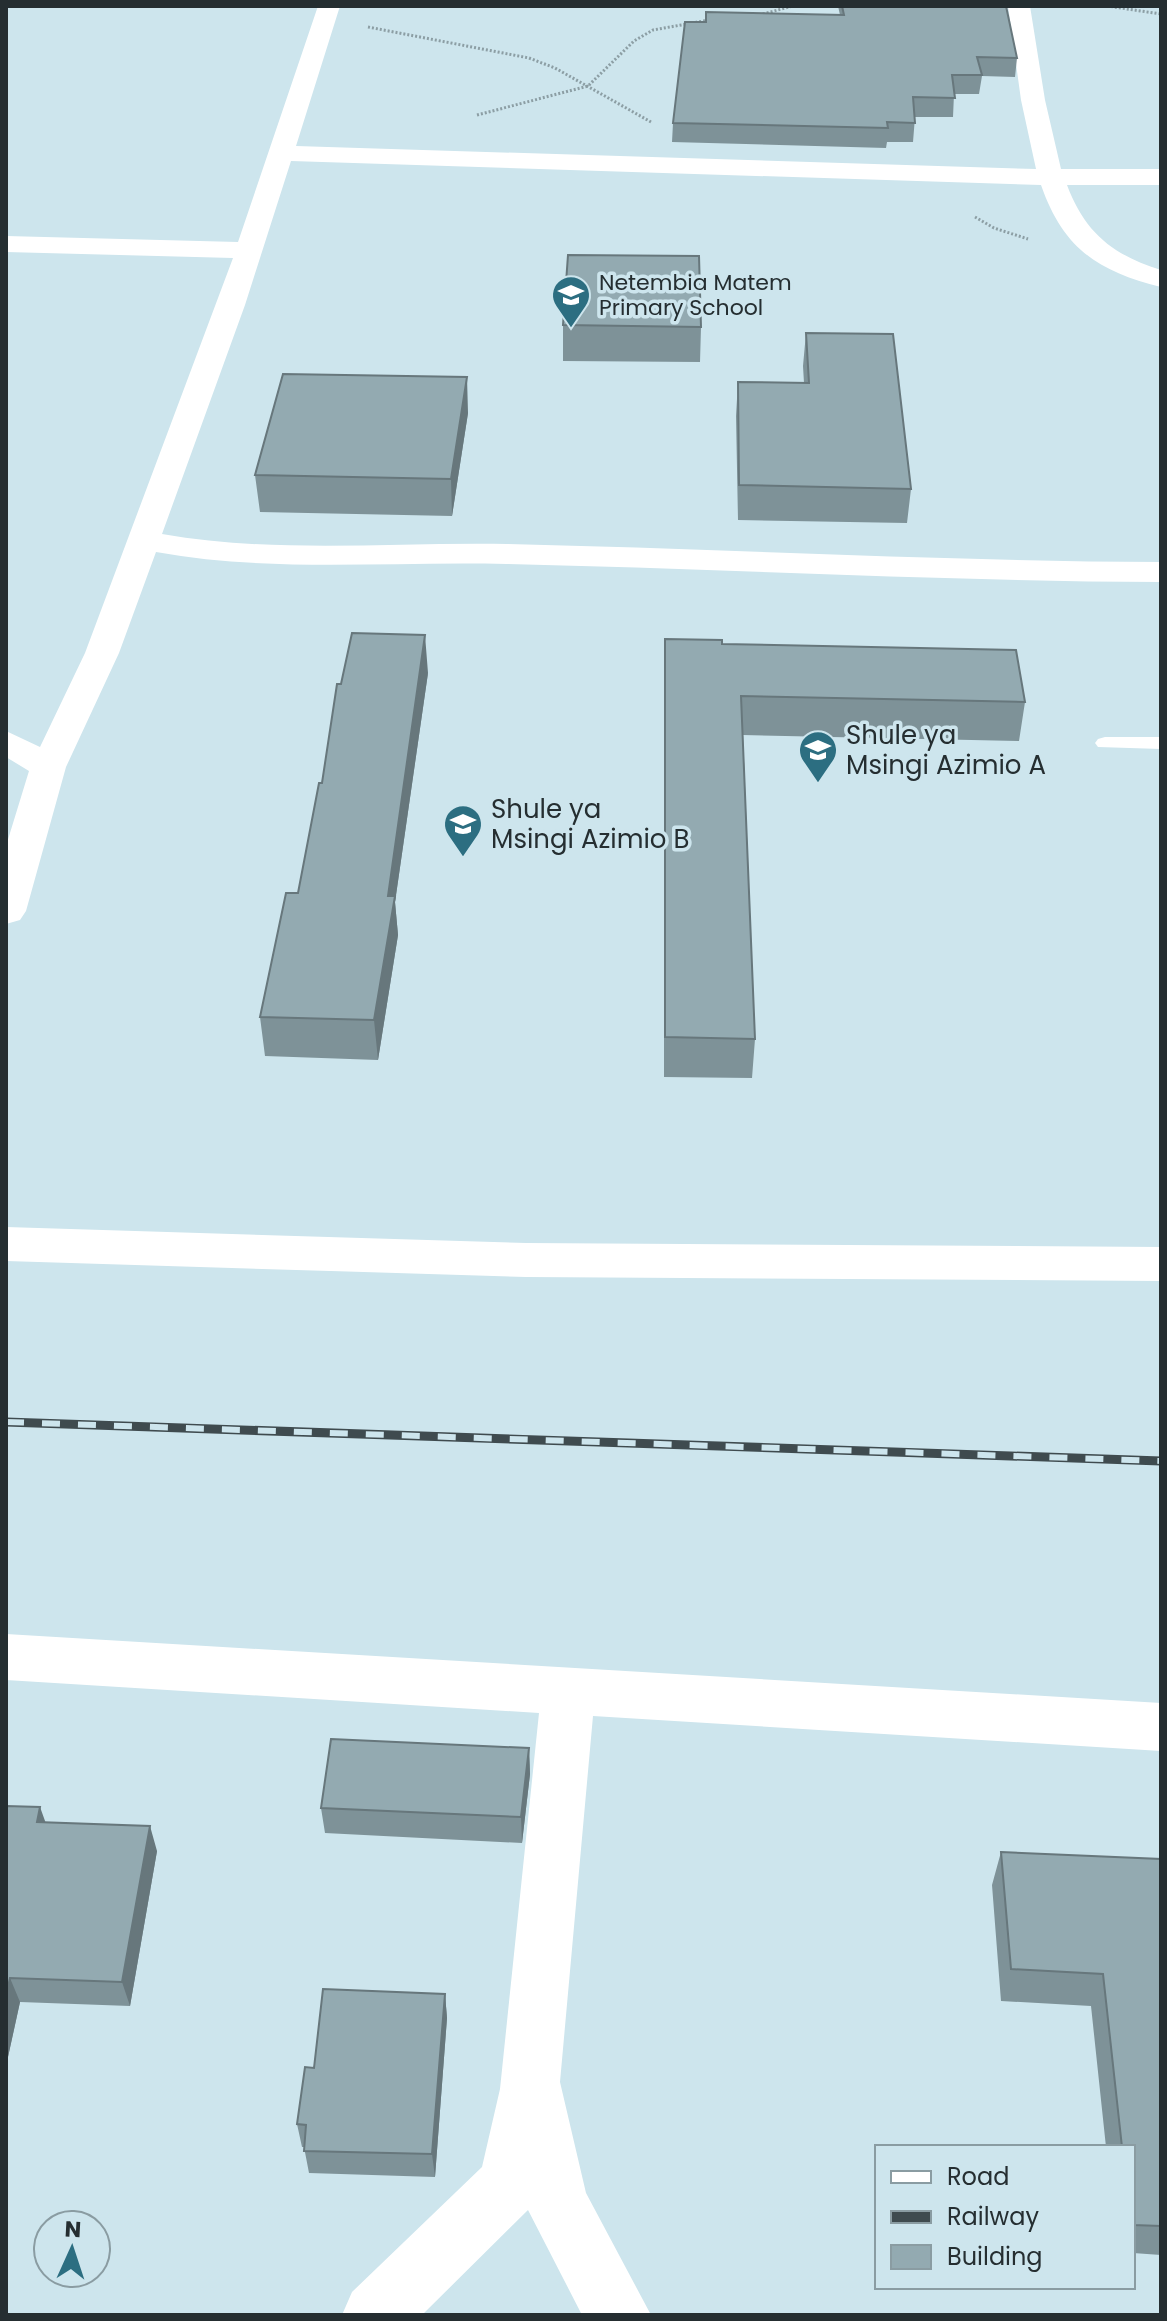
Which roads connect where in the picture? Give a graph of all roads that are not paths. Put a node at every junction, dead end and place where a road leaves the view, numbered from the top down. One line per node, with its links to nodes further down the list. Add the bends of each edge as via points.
1 (1019, 6): 5 (street)
2 (328, 9): 3 (street)
3 (280, 153): 5 (street); 7 (street)
4 (1161, 177): 5 (street)
5 (1052, 178): 8 (street, via 1057,199 1092,249)
6 (6, 244): 7 (street)
7 (249, 250): 9 (street)
8 (1161, 279)
9 (143, 540): 10 (street, via 236,552 495,554 959,572); 14 (street, via 102,653)
10 (1161, 572)
11 (6, 742): 14 (street)
12 (1105, 743): 13 (lane)
13 (1161, 743)
14 (48, 767): 15 (street)
15 (6, 911)
16 (6, 1244): 17 (street, via 526,1260)
17 (1161, 1264)
18 (6, 1657): 19 (street)
19 (568, 1691): 20 (street); 21 (street)
20 (1161, 1727)
21 (529, 2082): 22 (street, via 510,2184); 23 (street, via 557,2203)
22 (375, 2315)
23 (618, 2315)

